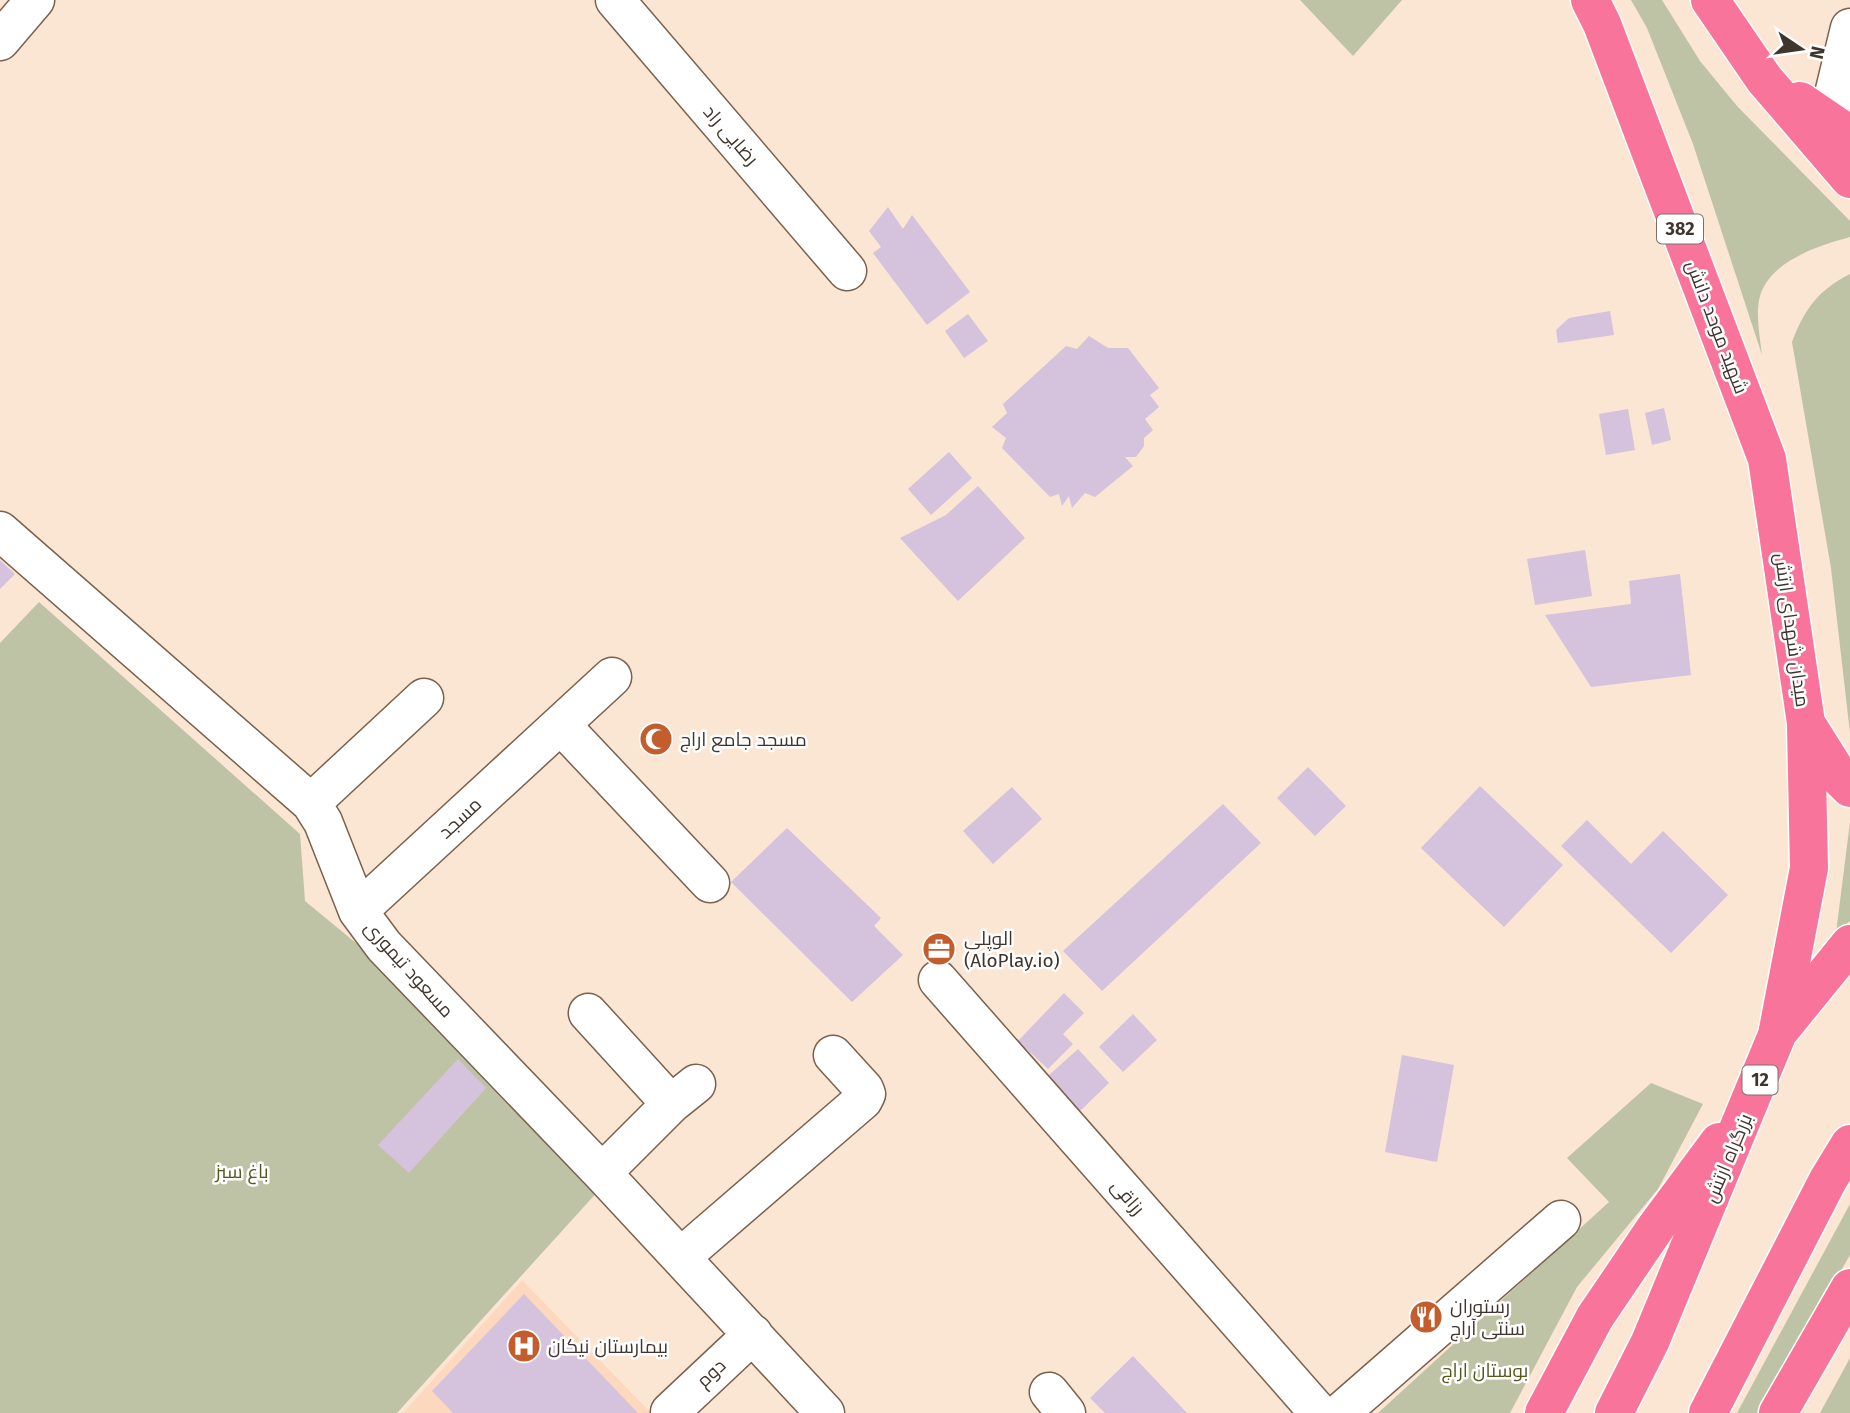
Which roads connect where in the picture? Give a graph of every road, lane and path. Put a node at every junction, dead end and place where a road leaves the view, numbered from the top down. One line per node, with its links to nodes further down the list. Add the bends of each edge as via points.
1 (35, 0): 6 (street)
2 (615, 0): 10 (street, رضایی راد)
3 (1590, 0): 11 (highway, شهید موحد دانش / 382)
4 (1710, 0): 7 (highway)
5 (1850, 27): 8 (street)
6 (0, 41)
7 (1764, 79): 8 (highway); 9 (highway)
8 (1839, 127)
9 (1850, 179)
10 (847, 271)
11 (1767, 458): 15 (highway, میدان شهدای ارتش)
12 (0, 531): 18 (street, مسعود تیموری)
13 (612, 677): 16 (street, مسجد)
14 (424, 698): 18 (street)
15 (1806, 723): 17 (highway, میدان شهدای ارتش); 24 (highway, بزرگراه ارتش / 12, via 1809,868)
16 (561, 725): 19 (street); 20 (street, مسجد)
17 (1850, 788)
18 (311, 803): 20 (street, مسعود تیموری)
19 (710, 883)
20 (358, 911): 28 (street, مسعود تیموری, via 384,946)
21 (1850, 943): 24 (highway)
22 (938, 980): 35 (street, رزاقی)
23 (588, 1013): 28 (street, via 684,1094)
24 (1777, 1035): 26 (highway, بزرگراه ارتش / 12)
25 (833, 1055): 30 (street, via 864,1089 863,1100)
26 (1754, 1096): 37 (highway, via 1595,1317); 38 (highway, بزرگراه ارتش / 12, via 1650,1342)
27 (1850, 1144): 39 (highway)
28 (602, 1173): 30 (street, مسعود تیموری)
29 (1561, 1220): 36 (street)
30 (681, 1257): 32 (street, مسعود تیموری)
31 (1845, 1307): 40 (highway)
32 (753, 1334): 33 (street, دوم); 34 (street, مسعود تیموری)
33 (670, 1412)
34 (825, 1413)
35 (1319, 1413)
36 (1340, 1413)
37 (1544, 1413)
38 (1614, 1413)
39 (1709, 1413)
40 (1778, 1413)

